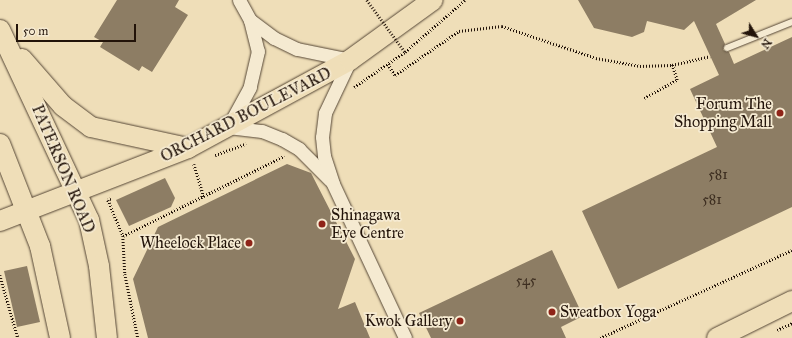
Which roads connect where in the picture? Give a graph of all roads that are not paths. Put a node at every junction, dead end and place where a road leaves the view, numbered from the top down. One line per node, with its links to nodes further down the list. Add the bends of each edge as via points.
1 (239, 0): 3 (street)
2 (422, 4): 7 (main road, ORCHARD BOULEVARD)
3 (250, 20): 7 (street, via 274,38 296,49); 8 (street, via 258,51 256,68)
4 (792, 22): 6 (lane)
5 (1, 32): 10 (main road, via 63,106 91,126); 12 (main road, PATERSON ROAD)
6 (727, 48)
7 (350, 60): 8 (main road, ORCHARD BOULEVARD); 11 (street, via 328,104 322,137)
8 (228, 127): 10 (main road, ORCHARD BOULEVARD); 11 (street, via 262,131 299,149)
9 (0, 144): 13 (main road)
10 (191, 156): 12 (main road, ORCHARD BOULEVARD)
11 (333, 184): 18 (street)
12 (75, 190): 13 (main road, ORCHARD BOULEVARD); 17 (main road, PATERSON ROAD, via 89,220 100,266)
13 (28, 211): 14 (main road, ORCHARD BOULEVARD); 16 (main road, via 40,246)
14 (0, 221)
15 (792, 301): 19 (main road)
16 (60, 338)
17 (107, 338)
18 (405, 338)
19 (717, 338)

